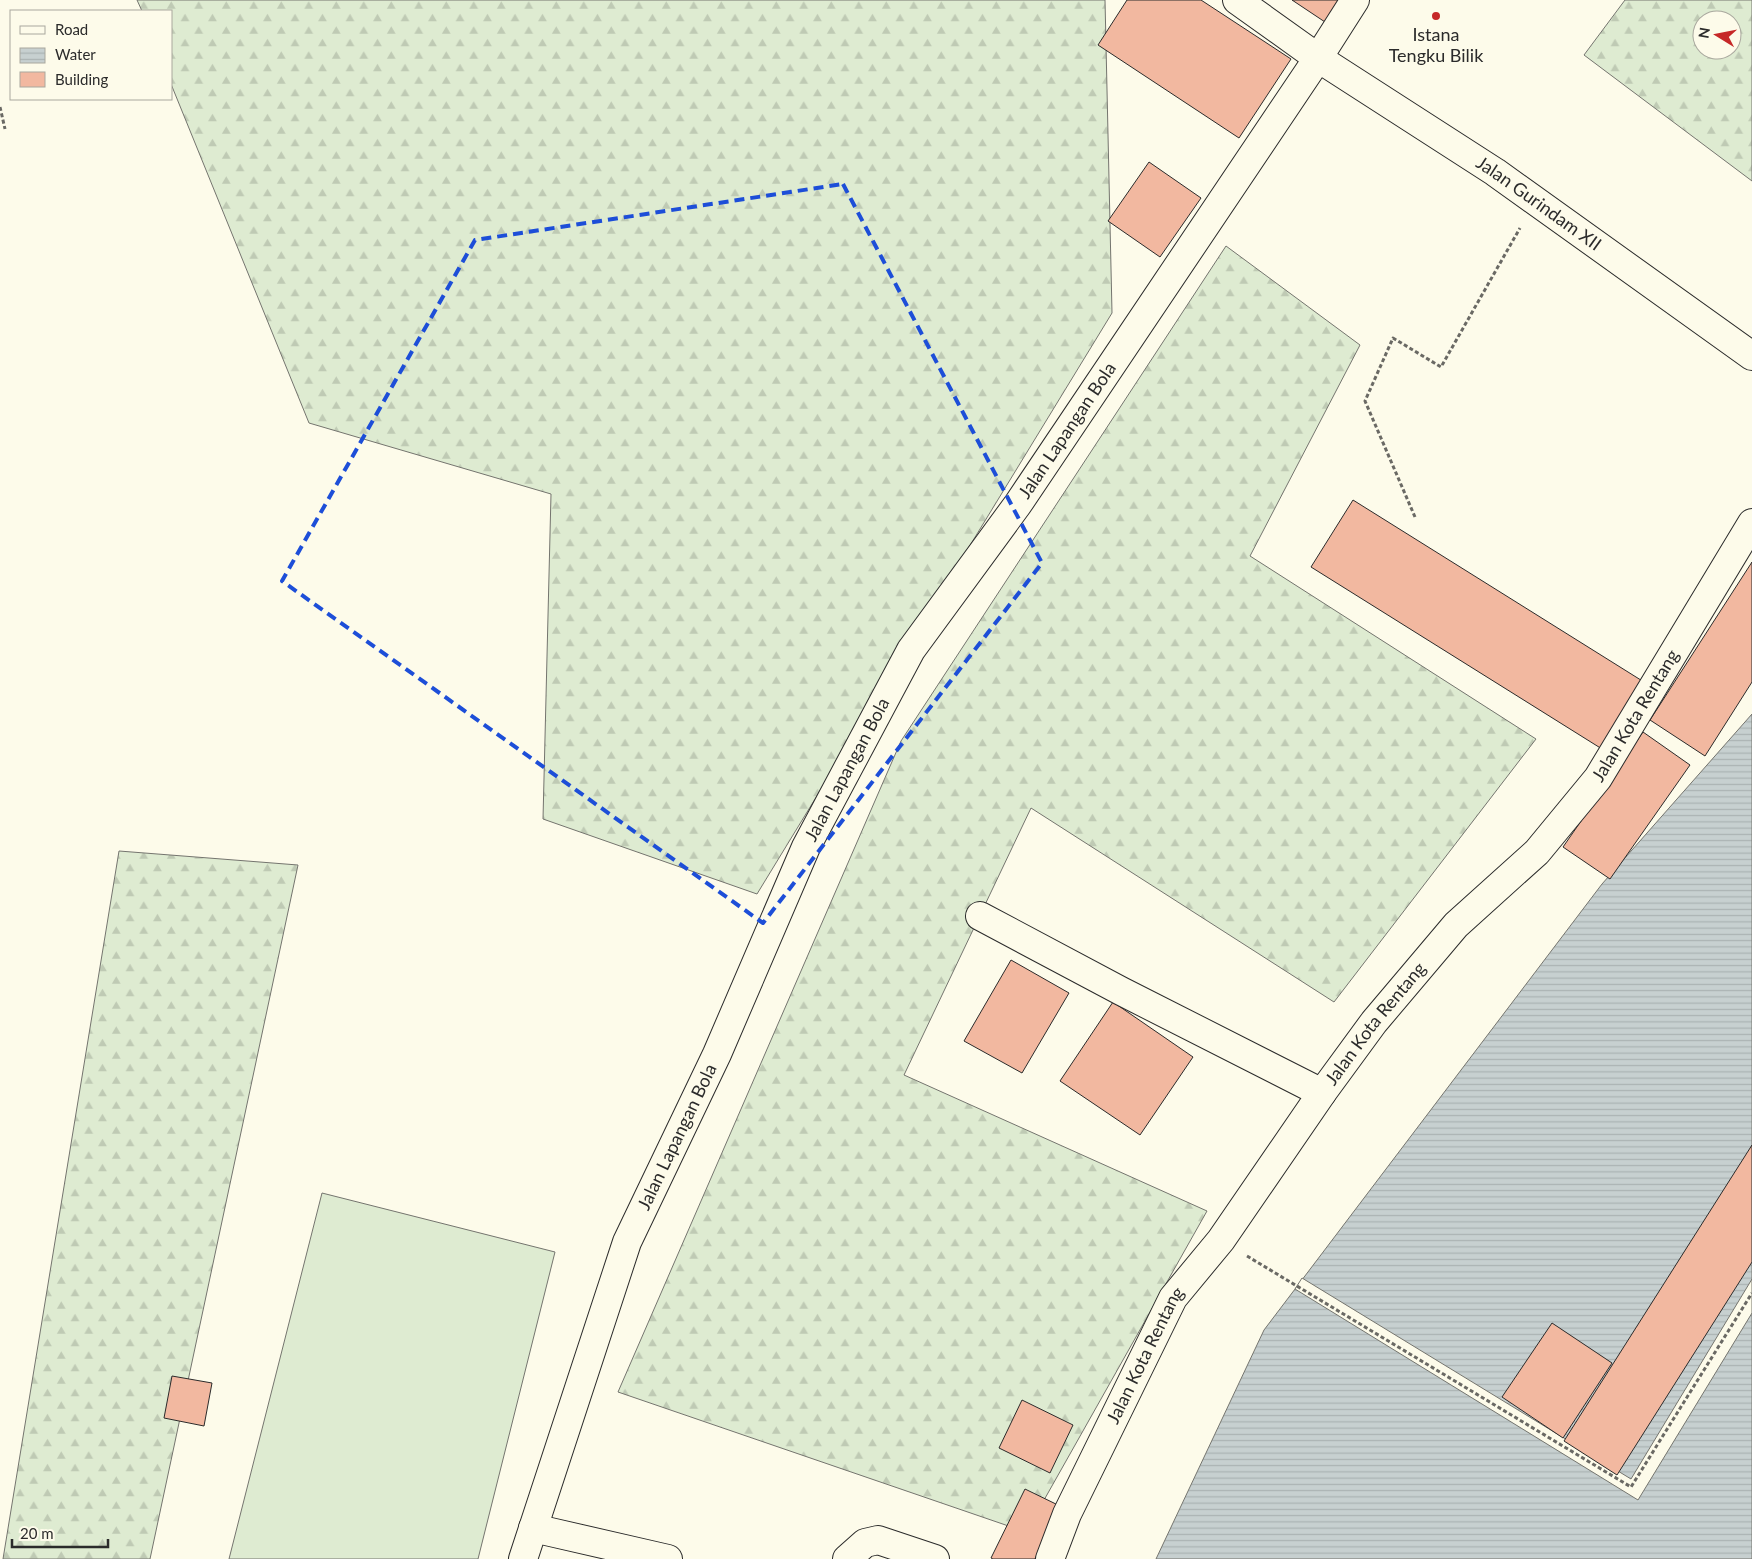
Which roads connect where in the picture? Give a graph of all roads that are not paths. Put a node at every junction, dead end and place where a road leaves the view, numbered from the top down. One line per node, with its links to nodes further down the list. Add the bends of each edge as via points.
1 (1237, 0): 3 (street, Jalan Gurindam XII)
2 (1355, 0): 3 (street, Jalan Lapangan Bola)
3 (1318, 58): 4 (street, Jalan Gurindam XII, via 1495,172); 8 (street, Jalan Lapangan Bola, via 1018,504 911,650 806,847 717,1054 627,1242)
4 (1752, 356)
5 (1752, 523): 7 (street, Jalan Kota Rentang, via 1598,778 1537,852 1456,925 1374,1022)
6 (980, 916): 7 (street)
7 (1322, 1093): 13 (street, Jalan Kota Rentang, via 1221,1240 1173,1298 1067,1514)
8 (533, 1528): 9 (street, Jalan Lapangan Bola); 10 (street)
9 (523, 1559)
10 (668, 1559)
11 (848, 1559): 12 (street, via 864,1543 878,1540)
12 (935, 1559)
13 (1050, 1559)

